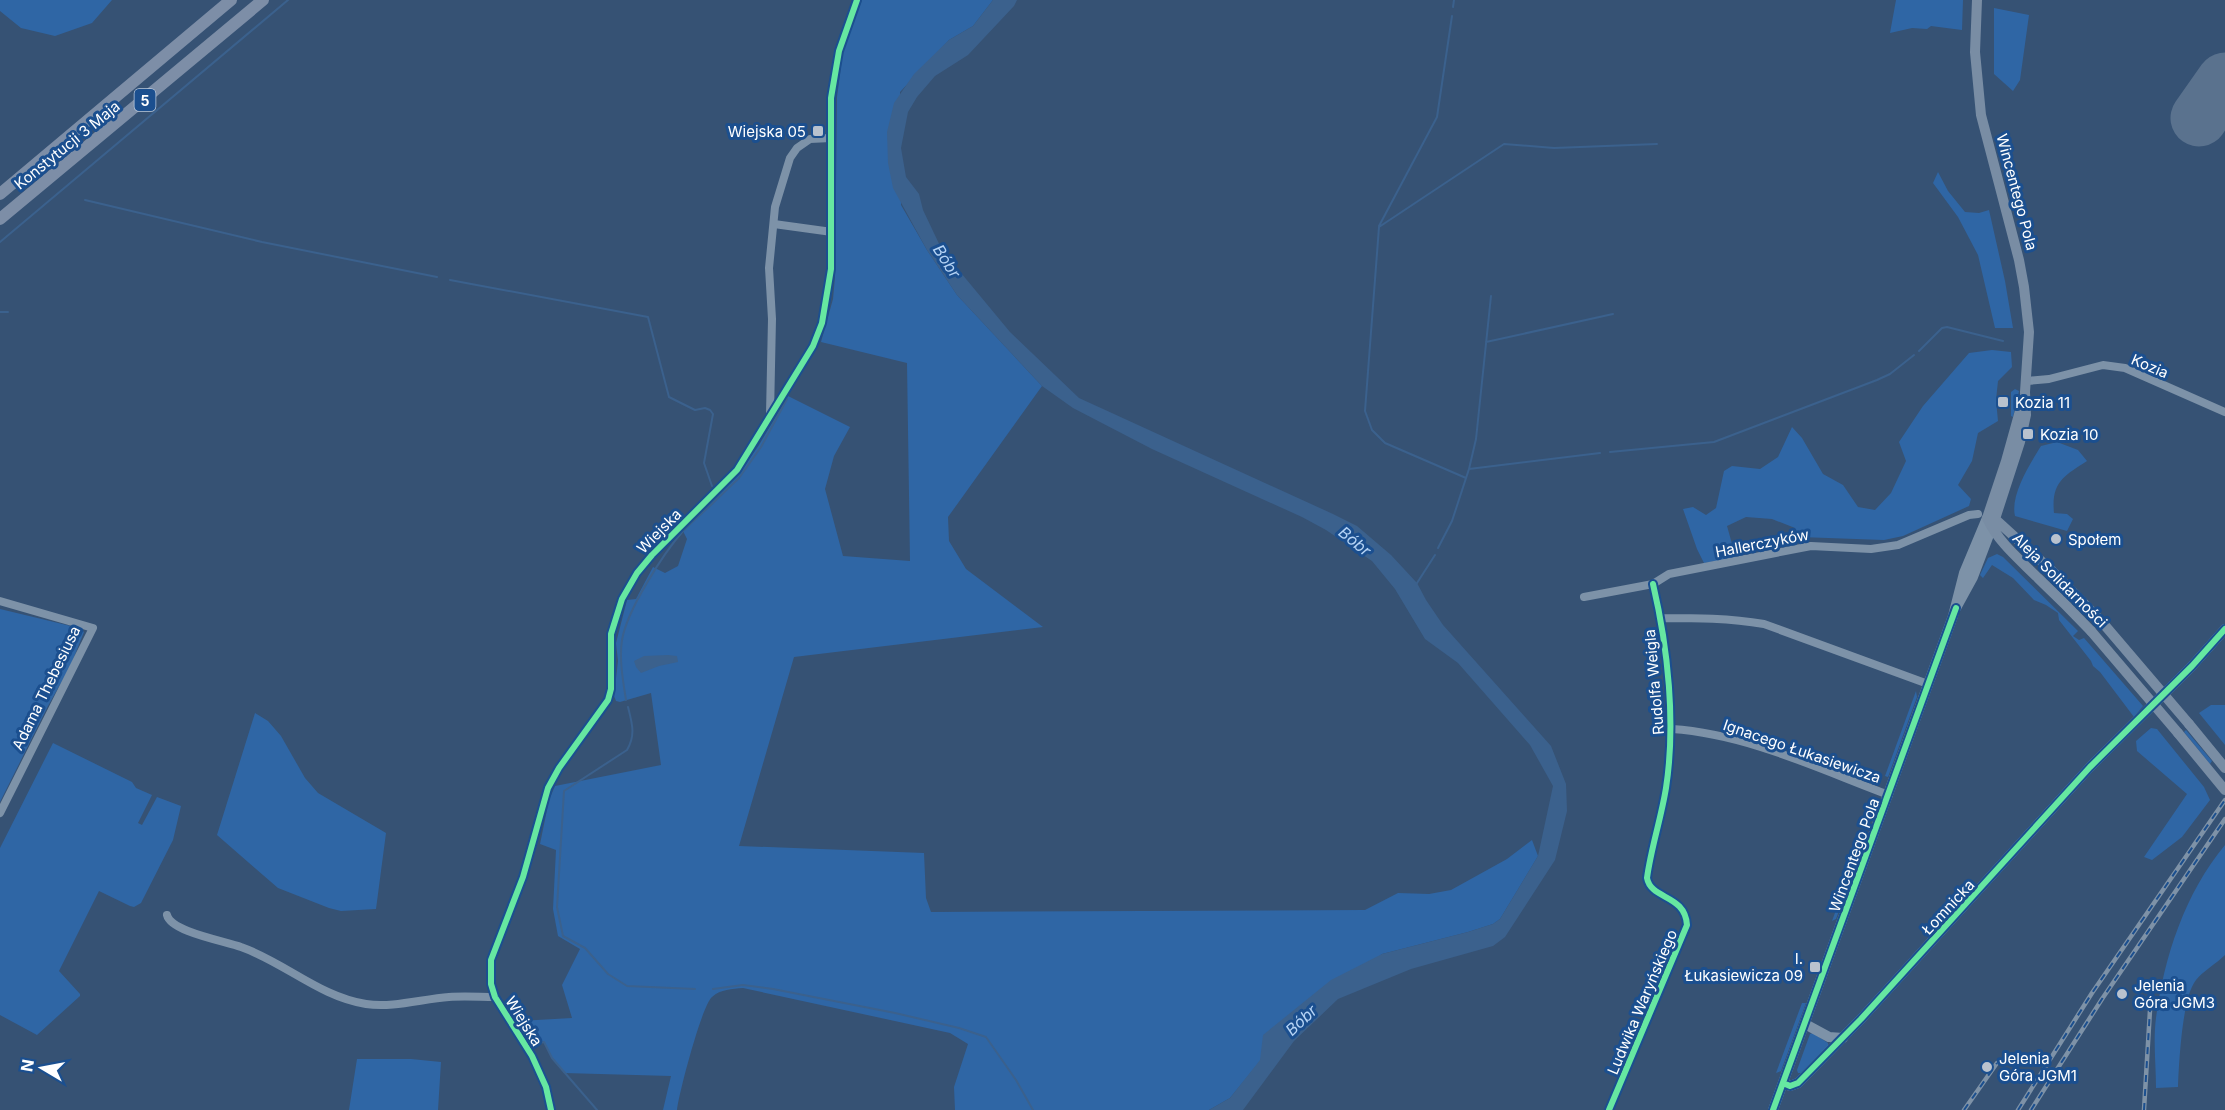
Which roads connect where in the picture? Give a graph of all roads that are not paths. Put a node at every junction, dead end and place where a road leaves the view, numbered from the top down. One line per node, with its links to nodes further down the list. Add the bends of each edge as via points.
1 (231, 0): 6 (main road, 5)
2 (263, 0): 7 (main road, Konstytucji 3 Maja / 5)
3 (857, 0): 5 (street, Wiejska, via 839,51 831,98)
4 (1977, 0): 10 (main road, Wincentego Pola, via 1978,93 2024,287 2029,332)
5 (831, 138): 8 (street, Wiejska, via 810,139 790,158); 9 (street, Wiejska)
6 (0, 194)
7 (0, 219)
8 (774, 224): 9 (street); 12 (street, Wiejska, via 769,268)
9 (832, 232): 12 (street, Wiejska, via 831,269 822,323 813,346)
10 (2026, 387): 11 (street, Kozia, via 2103,365 2125,368); 13 (main road, Wincentego Pola, via 2026,415 2020,442)
11 (2225, 412)
12 (770, 416): 30 (street, Wiejska, via 737,470 652,555 622,599 611,634 608,700 548,788 523,877 491,960)
13 (1988, 520): 14 (main road, Aleja Solidarności); 15 (street, Wincentego Pola); 16 (street, Hallerczyków, via 1969,515 1898,545 1871,549 1811,546 1670,574); 19 (street, Wincentego Pola, via 1964,573); 24 (main road, Aleja Solidarności, bridge, via 2061,580 2102,622)
14 (2004, 546): 15 (street); 25 (main road, Aleja Solidarności, bridge, via 2091,631)
15 (1984, 553): 19 (street, Wincentego Pola)
16 (1653, 584): 17 (street, Hallerczyków); 20 (street, Rudolfa Weigla)
17 (1584, 597)
18 (0, 602): 27 (street, Adama Thebesiusa, via 93,628)
19 (1956, 608): 22 (street, Wincentego Pola)
20 (1661, 618): 22 (street, via 1764,624); 23 (street, Rudolfa Weigla)
21 (2225, 629): 32 (street, Łomnicka, via 2090,767)
22 (1928, 684): 26 (street, Wincentego Pola)
23 (1672, 729): 26 (street, Ignacego Łukasiewicza, via 1732,739); 28 (street, Rudolfa Weigla)
24 (2225, 768)
25 (2225, 790)
26 (1889, 795): 31 (street, Wincentego Pola)
27 (0, 813)
28 (1648, 884): 35 (street, Ludwika Waryńskiego, via 1681,907 1687,925)
29 (166, 915): 30 (street, Wiejska, via 185,929 251,950 357,1003 382,1005 450,997)
30 (495, 997): 34 (street, Wiejska, via 532,1056)
31 (1805, 1024): 32 (street, via 1829,1037); 33 (street, Wincentego Pola)
32 (1843, 1038): 33 (street, Łomnicka, via 1798,1083)
33 (1783, 1083): 36 (street, Wincentego Pola)
34 (551, 1110)
35 (1609, 1110)
36 (1773, 1110)

